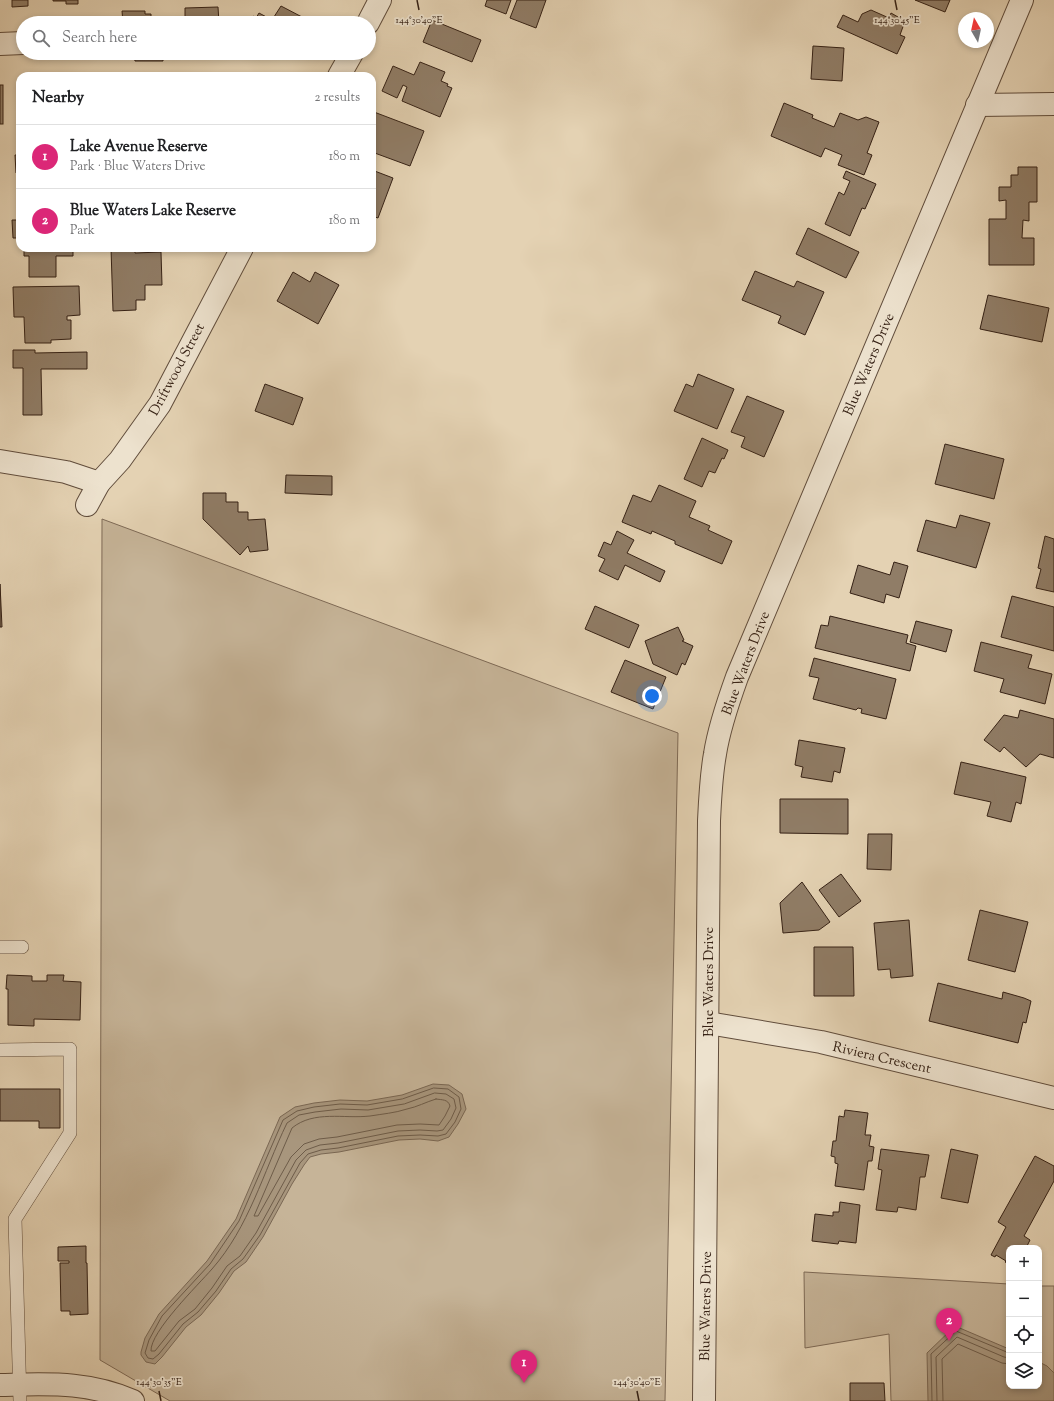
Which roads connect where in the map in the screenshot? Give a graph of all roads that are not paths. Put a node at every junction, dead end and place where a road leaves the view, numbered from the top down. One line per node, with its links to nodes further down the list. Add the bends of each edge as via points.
1 (380, 0): 3 (street)
2 (1022, 0): 9 (street, Blue Waters Drive)
3 (372, 16)
4 (0, 44): 5 (street)
5 (16, 44)
6 (348, 60): 7 (street)
7 (341, 72)
8 (1054, 104): 9 (street)
9 (977, 105): 16 (street, Blue Waters Drive, via 737,677 723,717 715,753 709,829)
10 (240, 252): 12 (street, Driftwood Street, via 160,404 120,460)
11 (0, 461): 12 (street, via 66,472)
12 (100, 483): 13 (street, Driftwood Street)
13 (87, 505)
14 (0, 947): 15 (lane)
15 (22, 947)
16 (708, 1023): 18 (street, Riviera Crescent, via 821,1042); 21 (street, Blue Waters Drive)
17 (0, 1050): 19 (lane, via 70,1049 70,1133 15,1219)
18 (1054, 1098)
19 (14, 1390): 20 (street, via 58,1384 86,1386 108,1391)
20 (132, 1401)
21 (704, 1401)

